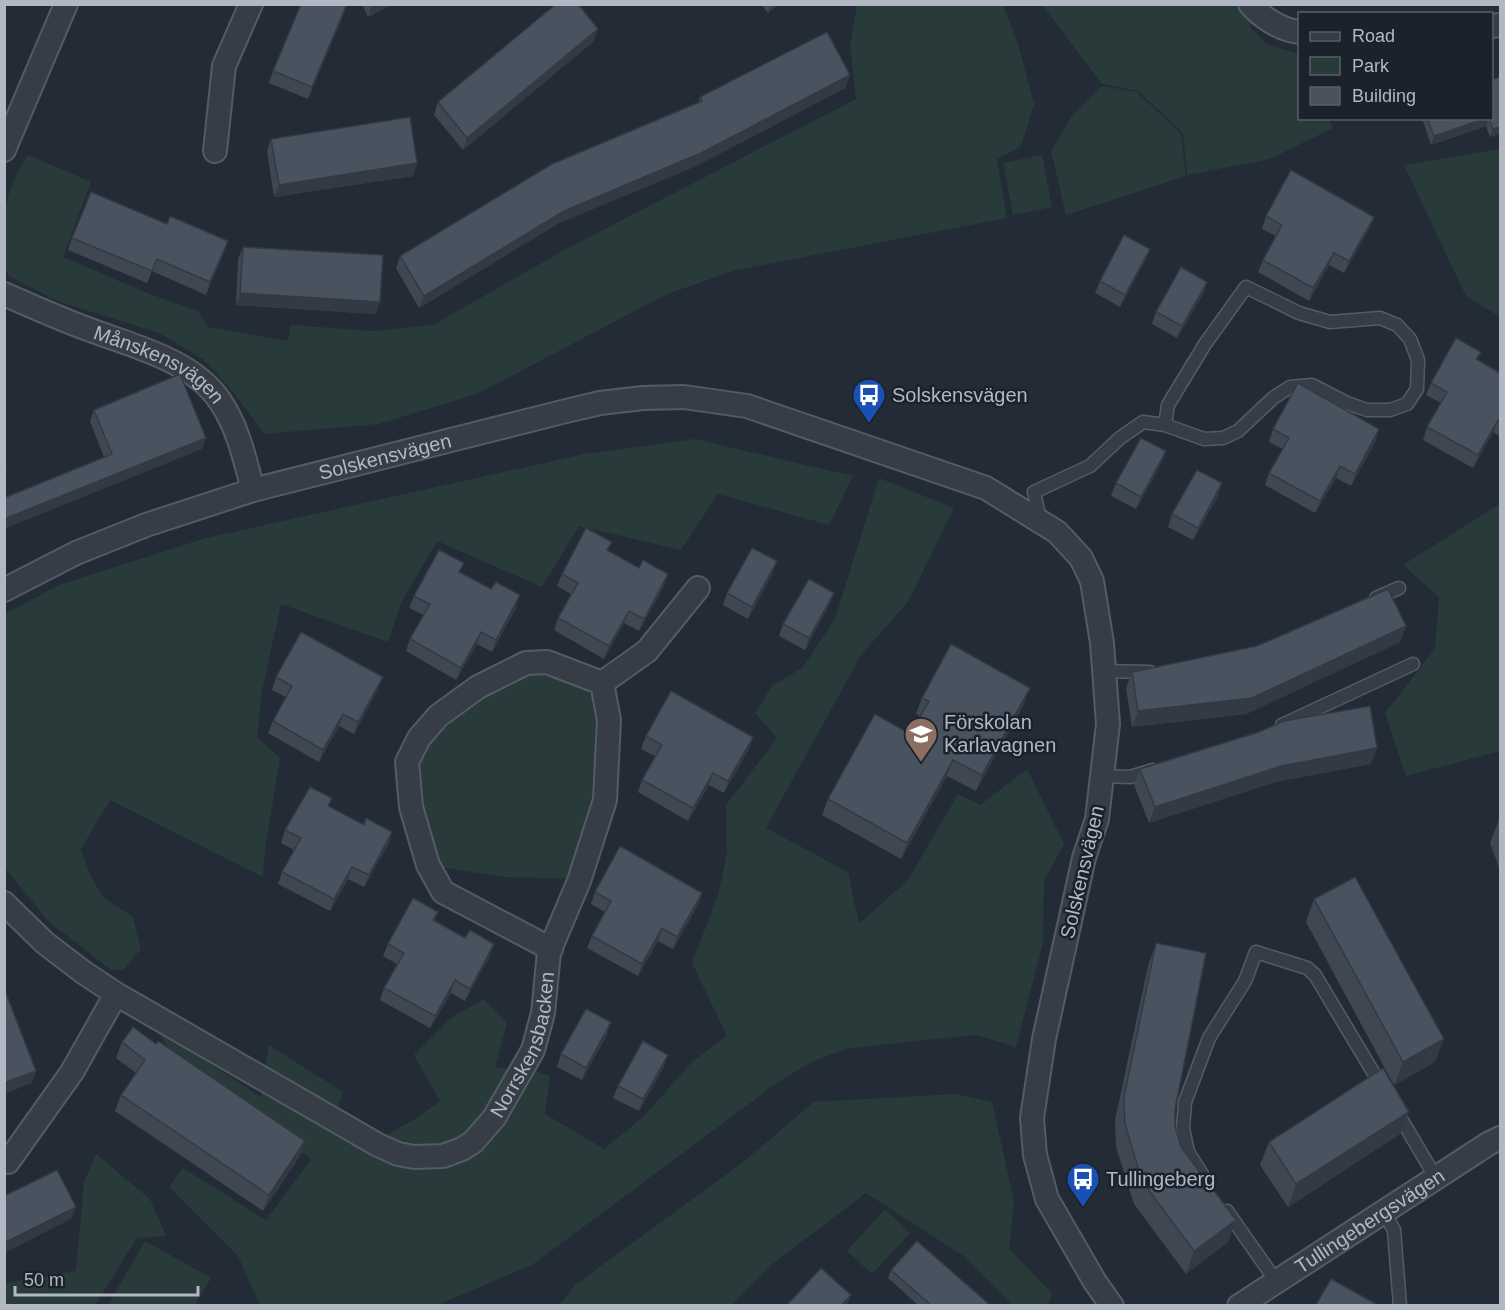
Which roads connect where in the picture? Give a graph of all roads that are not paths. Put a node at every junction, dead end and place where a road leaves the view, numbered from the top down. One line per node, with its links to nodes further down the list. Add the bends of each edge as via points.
1 (66, 4): 5 (street)
2 (251, 4): 6 (street, via 224,66)
3 (1250, 4): 4 (street, via 1258,14)
4 (1298, 32)
5 (4, 150)
6 (215, 152)
7 (4, 294): 9 (street, Månskensvägen, via 174,362 203,382 232,424)
8 (1165, 425): 8 (lane, via 1204,440 1223,438 1238,431 1290,387 1312,385 1366,410 1390,410 1407,404 1417,389 1418,360 1410,339 1397,325 1380,318 1330,322 1299,313 1246,287 1168,405); 10 (lane, via 1143,423 1090,466 1034,492)
9 (253, 490): 10 (street, Solskensvägen, via 600,403 684,398 747,406 900,457 986,488); 13 (street, Solskensvägen, via 76,553)
10 (1040, 520): 16 (street, Solskensvägen, via 1081,558 1092,581)
11 (698, 588): 18 (street, via 646,651)
12 (1399, 588): 14 (lane)
13 (4, 590)
14 (1366, 602)
15 (1413, 664): 19 (lane)
16 (1103, 671): 17 (lane); 21 (street, Solskensvägen, via 1108,724)
17 (1163, 672)
18 (602, 683): 23 (street, Norrskensbacken, via 609,720 605,800 579,881); 23 (street, via 547,663 526,663 478,687 438,716 419,738 407,762 411,807 428,865 442,892)
19 (1272, 730)
20 (1163, 767): 21 (lane, via 1130,777)
21 (1101, 776): 30 (street, Solskensvägen, via 1097,819 1084,858 1044,1039 1032,1118 1035,1155 1047,1199)
22 (4, 903): 24 (street, Norrskensbacken, via 45,943)
23 (551, 948): 24 (street, Norrskensbacken, via 543,1013 532,1050 494,1118 462,1149 430,1158 398,1154 378,1145)
24 (116, 994): 26 (street, via 72,1072)
25 (1500, 1138): 27 (street, Tullingebergsvägen)
26 (6, 1160)
27 (1436, 1178): 28 (street, Tullingebergsvägen); 29 (lane, via 1316,975 1307,968 1256,952 1245,981 1209,1038 1185,1102 1183,1128 1188,1152)
28 (1384, 1212): 29 (street, Tullingebergsvägen); 32 (lane, via 1394,1230)
29 (1276, 1281): 31 (street, Tullingebergsvägen)
30 (1112, 1305)
31 (1239, 1305)
32 (1400, 1305)

